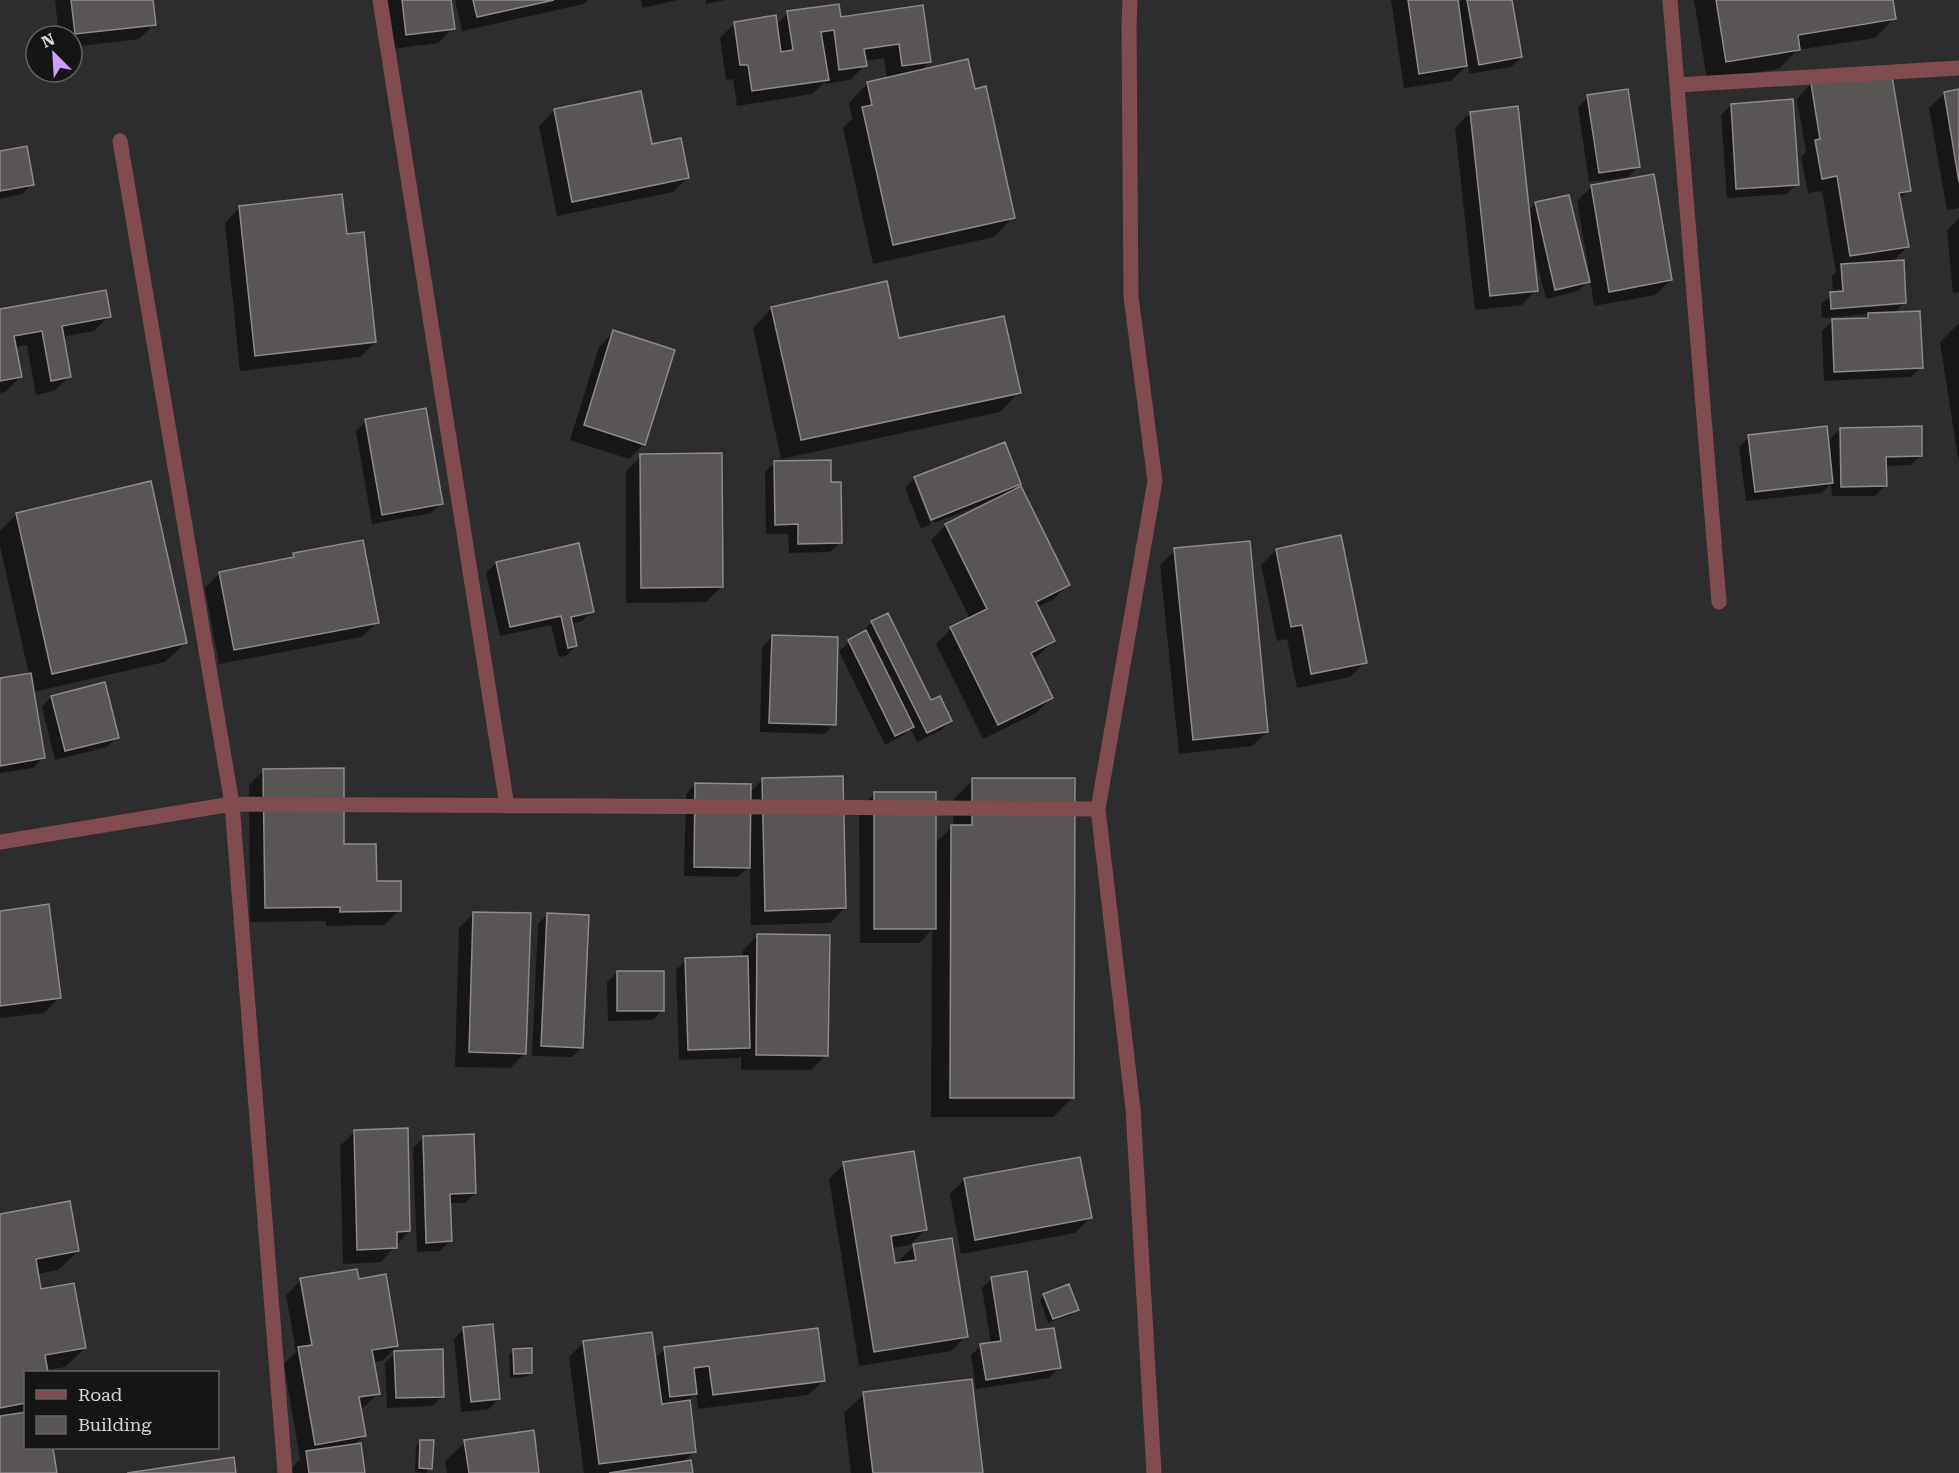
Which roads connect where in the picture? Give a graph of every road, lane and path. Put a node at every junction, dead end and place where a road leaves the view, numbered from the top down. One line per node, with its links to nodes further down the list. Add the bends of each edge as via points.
1 (380, 0): 9 (street)
2 (1130, 0): 10 (street, via 1131,297 1155,481)
3 (1670, 0): 5 (street)
4 (1959, 68): 5 (street)
5 (1677, 85): 7 (street)
6 (120, 141): 8 (street)
7 (1719, 602)
8 (232, 804): 9 (street); 11 (street); 12 (street)
9 (507, 806): 10 (street)
10 (1098, 809): 13 (street, via 1133,1109)
11 (0, 842)
12 (285, 1473)
13 (1154, 1473)

